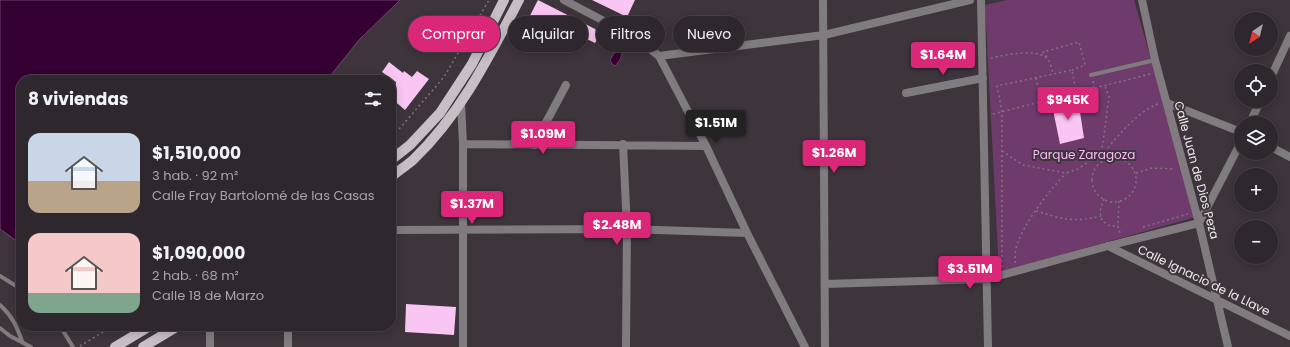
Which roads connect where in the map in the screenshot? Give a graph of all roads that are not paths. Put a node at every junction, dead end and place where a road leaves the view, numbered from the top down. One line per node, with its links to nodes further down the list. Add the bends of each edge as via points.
1 (504, 0): 25 (main road, via 472,64 440,113)
2 (519, 0): 17 (main road, via 490,56)
3 (564, 0): 10 (street, via 636,38)
4 (823, 0): 8 (street)
5 (970, 0): 8 (street)
6 (981, 0): 14 (street)
7 (1142, 0): 11 (street, Calle Juan de Dios Peza)
8 (824, 36): 10 (street); 37 (street)
9 (1290, 36): 12 (street)
10 (659, 56): 23 (street)
11 (1155, 60): 13 (lane); 18 (street, Calle Juan de Dios Peza)
12 (1277, 64)
13 (1091, 75)
14 (983, 78): 16 (street); 36 (street)
15 (566, 85): 22 (street)
16 (906, 93)
17 (461, 102): 20 (street); 28 (main road, via 439,131)
18 (1167, 103): 19 (street); 29 (street, Calle Juan de Dios Peza)
19 (1234, 129)
20 (463, 144): 22 (street); 30 (street)
21 (623, 144): 22 (street); 23 (street); 31 (street)
22 (534, 145)
23 (706, 146): 33 (street)
24 (1278, 151): 27 (street)
25 (396, 156)
26 (1234, 156): 29 (street)
27 (1290, 157)
28 (396, 173)
29 (1199, 223): 34 (street, Calle Ignacio de la Llave); 39 (street, Calle Juan de Dios Peza)
30 (462, 229): 31 (street); 32 (street); 57 (street)
31 (627, 229): 33 (street); 58 (street)
32 (396, 230)
33 (747, 233): 59 (street)
34 (1108, 246): 36 (street, Calle Ignacio de la Llave); 39 (street, Calle Ignacio de la Llave)
35 (0, 276): 38 (lane)
36 (987, 279): 37 (street, Calle Ignacio de la Llave); 61 (street)
37 (825, 284): 60 (street)
38 (16, 287)
39 (1217, 300): 49 (street, Calle Ignacio de la Llave); 62 (street, Calle Juan de Dios Peza)
40 (0, 305): 41 (lane, via 10,314)
41 (16, 326)
42 (0, 328): 50 (lane)
43 (18, 331): 50 (lane)
44 (63, 331): 52 (lane)
45 (142, 331): 53 (main road)
46 (170, 331): 54 (main road)
47 (210, 331): 55 (street)
48 (288, 331): 56 (street)
49 (1290, 336)
50 (22, 341): 51 (lane)
51 (32, 347)
52 (73, 347)
53 (115, 347)
54 (143, 347)
55 (210, 347)
56 (288, 347)
57 (463, 347)
58 (626, 347)
59 (805, 347)
60 (824, 347)
61 (988, 347)
62 (1228, 347)

